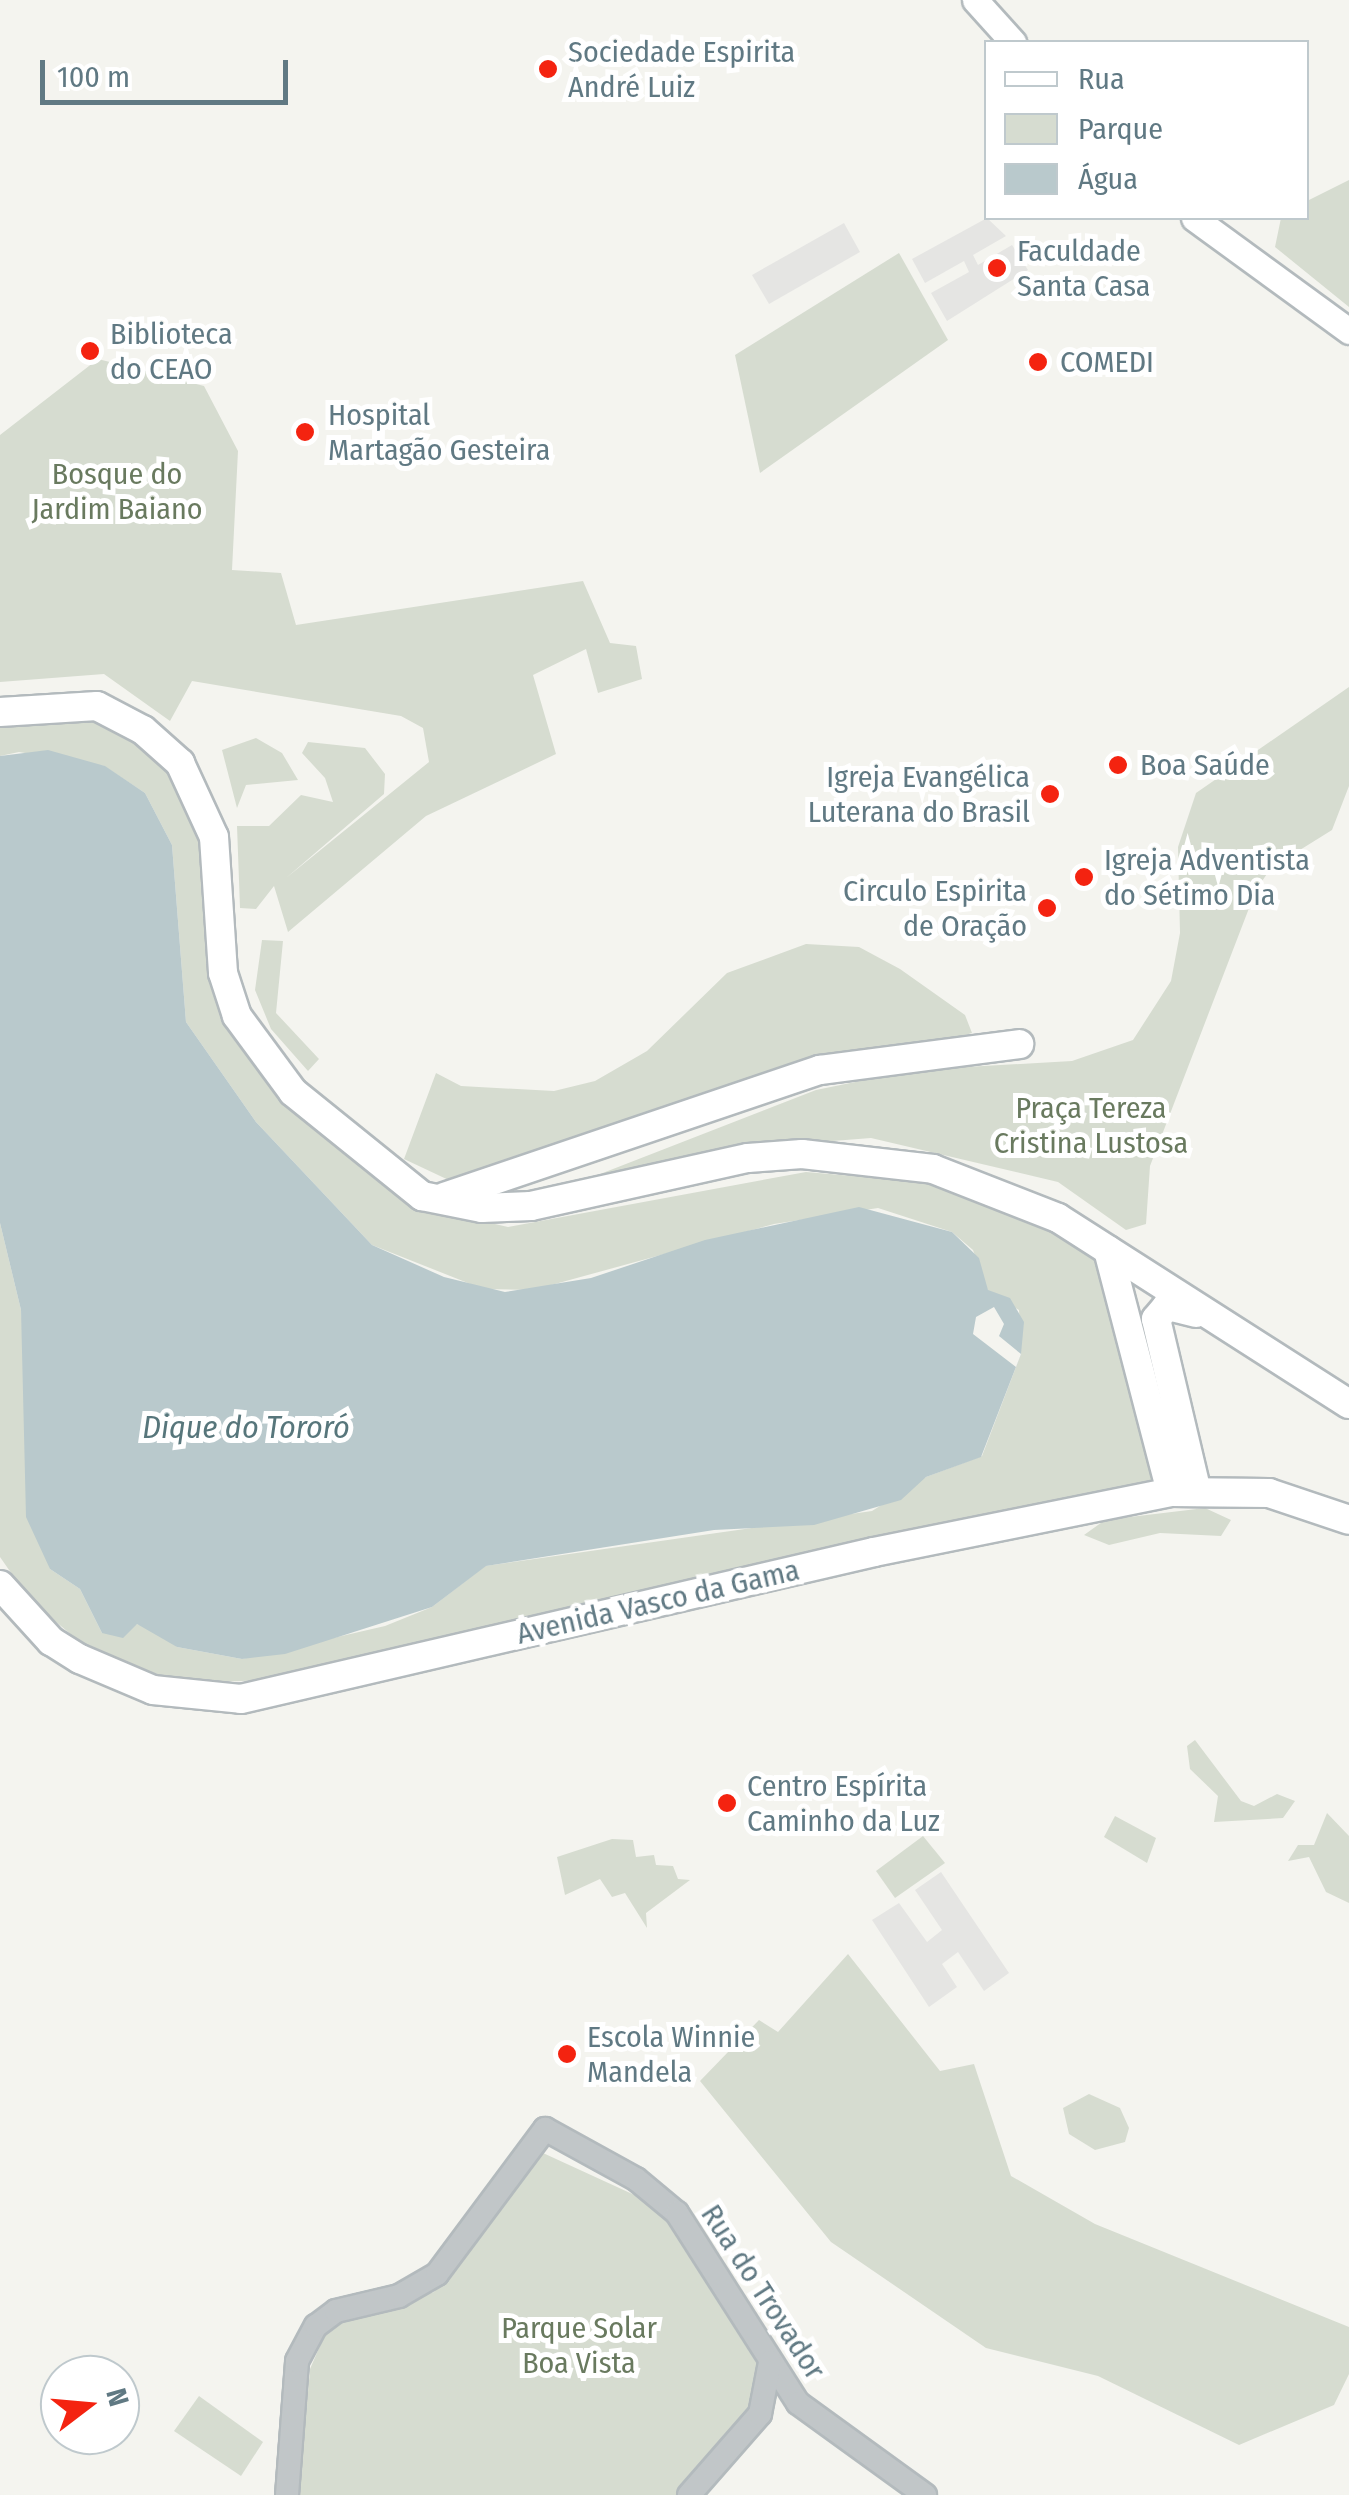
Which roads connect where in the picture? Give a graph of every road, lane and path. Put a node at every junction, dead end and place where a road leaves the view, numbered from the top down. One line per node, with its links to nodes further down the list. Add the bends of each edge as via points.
1 (976, 0): 2 (main road)
2 (1010, 40)
3 (1197, 220): 4 (main road)
4 (1349, 331)
5 (0, 712): 7 (main road, via 96,706 143,730 180,763 214,837 223,974 237,1016 328,1125)
6 (1020, 1044): 7 (main road, via 820,1070 520,1177)
7 (435, 1199): 8 (main road, via 531,1206 748,1158 850,1155 1003,1191)
8 (1108, 1250): 9 (main road); 11 (main road)
9 (1225, 1326): 10 (main road); 11 (main road, via 1177,1305 1156,1319)
10 (1349, 1404)
11 (1184, 1490): 12 (main road, Avenida Vasco da Gama, via 1270,1493); 13 (main road, Avenida Vasco da Gama, via 856,1556 240,1700 153,1690 80,1660 51,1641)
12 (1349, 1520)
13 (0, 1585)
14 (770, 2356): 15 (street, Rua do Trovador); 16 (street, via 766,2400); 17 (street, Rua do Trovador, via 678,2213 636,2179 545,2128 437,2274 398,2296 336,2310 316,2326 296,2361)
15 (818, 2423): 16 (street, via 788,2416); 19 (street)
16 (747, 2431): 18 (street)
17 (287, 2495)
18 (689, 2495)
19 (924, 2495)

